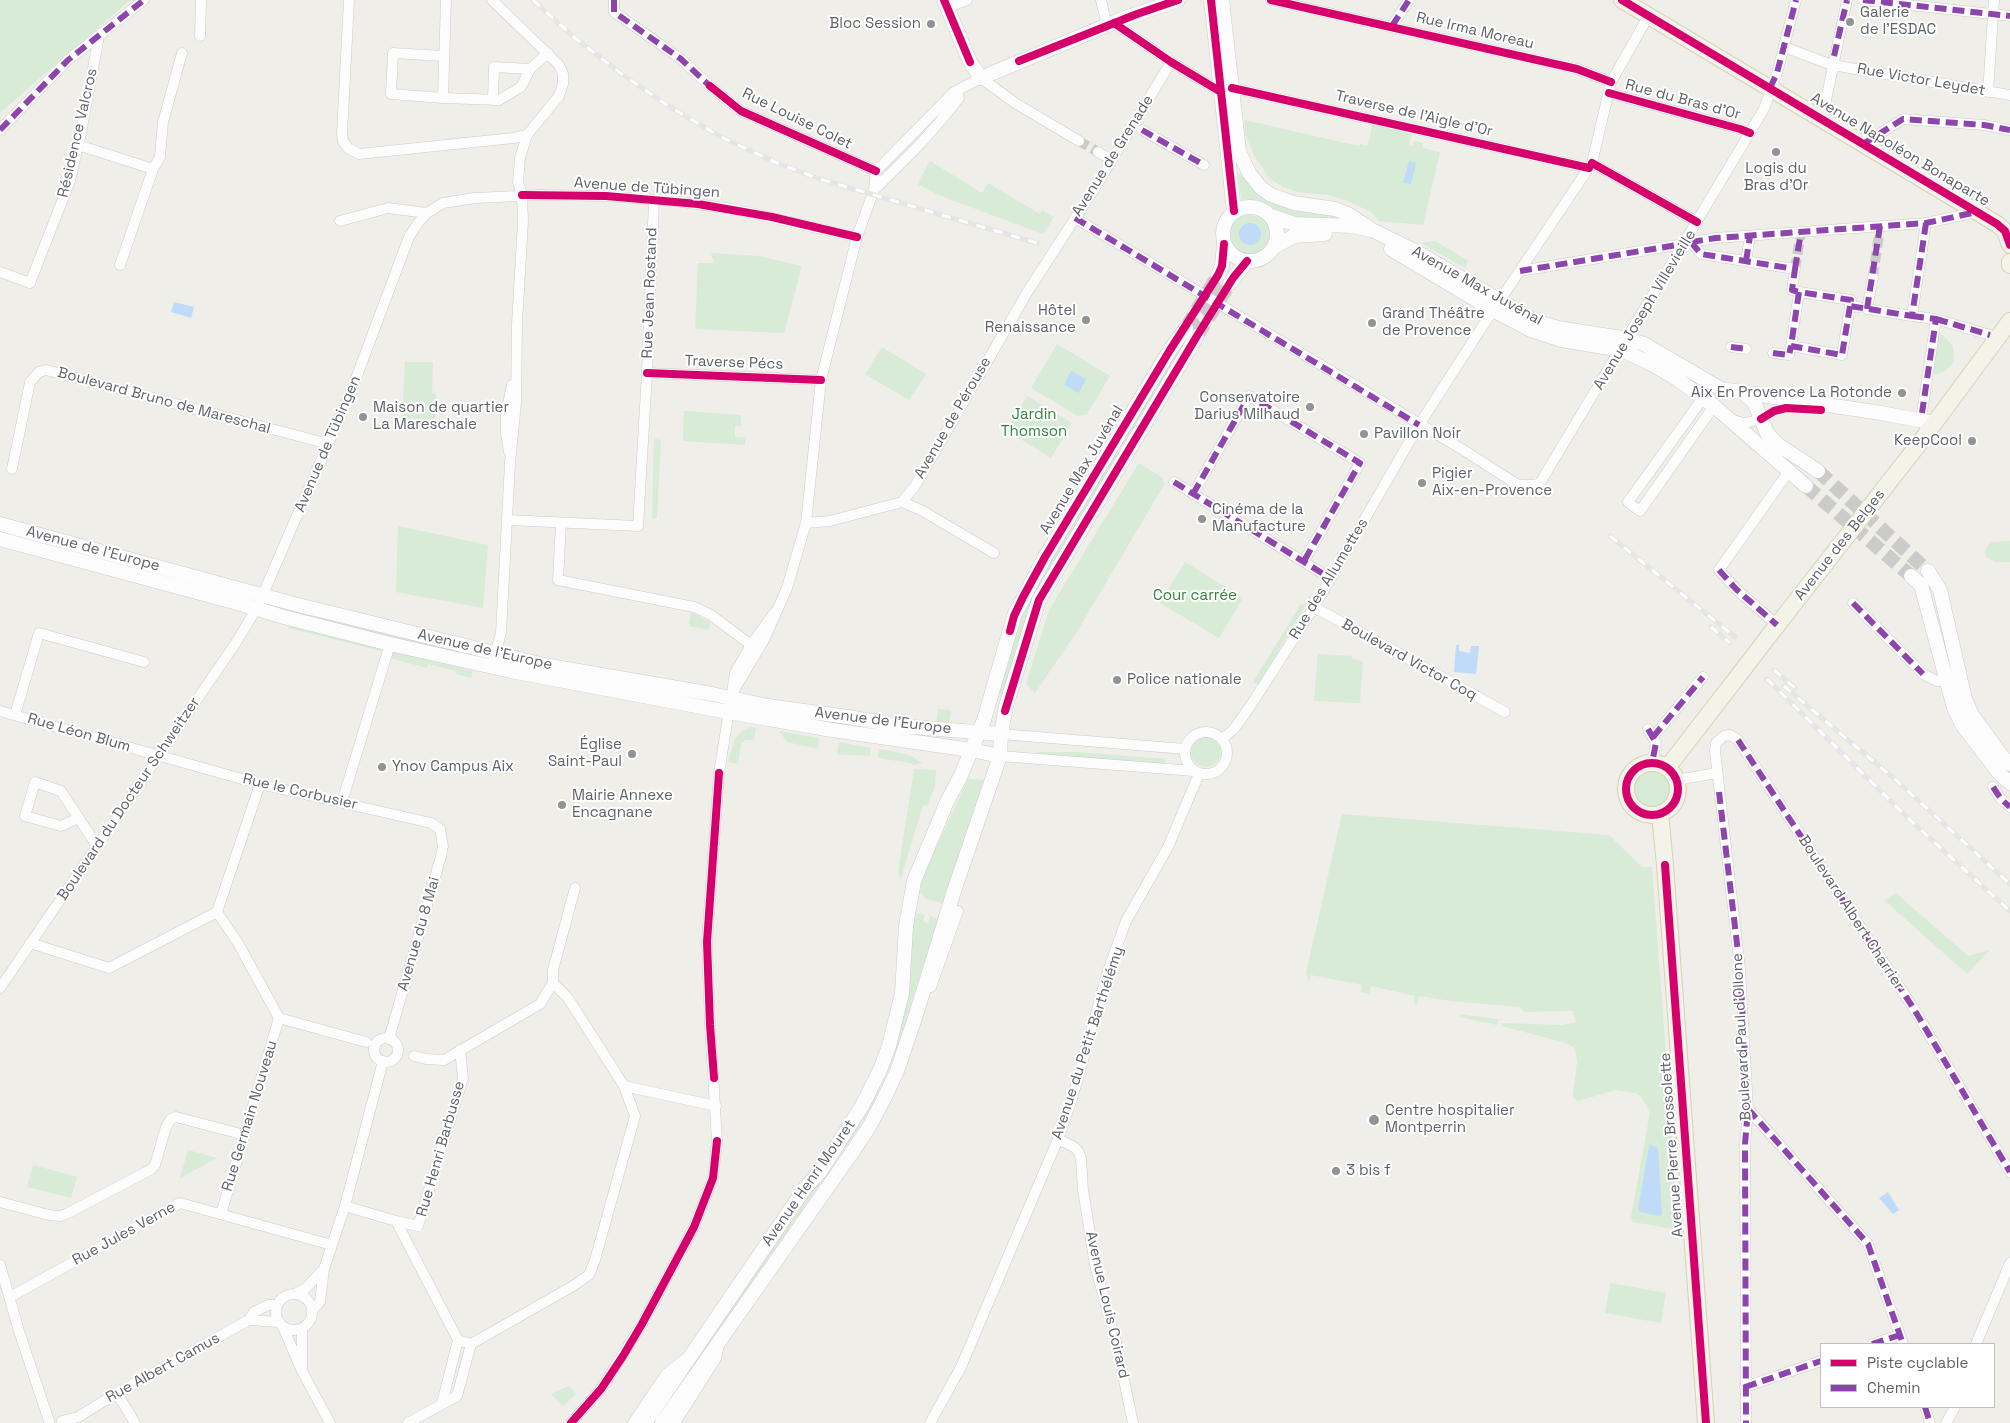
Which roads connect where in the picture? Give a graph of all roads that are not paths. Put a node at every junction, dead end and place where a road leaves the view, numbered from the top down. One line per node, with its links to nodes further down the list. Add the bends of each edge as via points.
1 (144, 0): 25 (street)
2 (201, 0): 26 (street)
3 (349, 0): 49 (street, via 342,134 348,148 358,154)
4 (446, 0): 30 (street)
5 (492, 0): 28 (street)
6 (614, 0): 58 (street, Rue Louise Colet, via 614,12 681,59 741,111)
7 (967, 0): 19 (street)
8 (1101, 0): 23 (street)
9 (1178, 0): 23 (main road)
10 (1211, 0): 37 (main road)
11 (1222, 0): 37 (main road)
12 (1271, 0): 24 (street, Rue Irma Moreau)
13 (1409, 0): 24 (street)
14 (1622, 0): 20 (main road, Avenue Napoléon Bonaparte)
15 (1796, 0): 27 (street, Avenue Joseph Villevieille)
16 (1847, 0): 31 (street)
17 (1864, 0): 21 (street)
18 (1994, 0): 21 (street)
19 (946, 4): 34 (main road, via 970,62)
20 (1642, 9): 35 (street); 36 (main road, Avenue Napoléon Bonaparte)
21 (1993, 15): 22 (street); 39 (street)
22 (2010, 16)
23 (1110, 25): 32 (street, Traverse de l'Aigle d'Or); 34 (main road)
24 (1392, 26): 35 (street, Rue Irma Moreau, via 1577,69)
25 (99, 36): 45 (street, via 68,60); 52 (street, Résidence Valcros)
26 (200, 36)
27 (1784, 46): 31 (street, Rue Victor Leydet); 36 (street, Avenue Joseph Villevieille)
28 (548, 53): 33 (street); 49 (street, via 559,65 563,84 559,96)
29 (182, 54): 57 (street, via 163,122 160,157)
30 (444, 56): 42 (street); 42 (street, via 393,53 391,94)
31 (1833, 60): 39 (street, Rue Victor Leydet); 44 (street)
32 (1171, 62): 37 (street, Traverse de l'Aigle d'Or); 54 (street, Avenue de Grenade)
33 (530, 69): 43 (street, via 521,87); 43 (street, via 494,67)
34 (981, 78): 38 (street); 50 (street)
35 (1611, 82): 40 (street)
36 (1770, 88): 44 (main road, Avenue Napoléon Bonaparte); 48 (street, Avenue Joseph Villevieille, via 1768,101)
37 (1227, 90): 56 (street, Traverse de l'Aigle d'Or); 62 (main road); 70 (main road, via 1239,151 1249,173 1261,188 1294,203 1335,209)
38 (958, 91): 58 (street); 59 (street, via 959,98 942,119)
39 (1988, 92): 41 (street, Rue Victor Leydet)
40 (1609, 93): 48 (street, Rue du Bras d'Or); 56 (street)
41 (2010, 95)
42 (443, 98): 43 (street)
43 (492, 100)
44 (1822, 119): 51 (main road, Avenue Napoléon Bonaparte)
45 (0, 130)
46 (1142, 130): 55 (street)
47 (2010, 130): 51 (street, via 1902,119)
48 (1750, 133): 68 (street, Avenue Joseph Villevieille)
49 (527, 135): 60 (street, via 520,158 518,182)
50 (1079, 141)
51 (1862, 144): 63 (main road, Avenue Napoléon Bonaparte)
52 (78, 145): 57 (street); 82 (street, Résidence Valcros, via 61,207 30,283)
53 (1098, 152): 54 (street)
54 (1112, 160): 66 (street, Avenue de Grenade)
55 (1204, 165)
56 (1591, 166): 68 (street, Traverse de l'Aigle d'Or); 81 (street, Rue des Allumettes)
57 (153, 170): 80 (street)
58 (876, 171): 59 (street)
59 (874, 190): 72 (street)
60 (522, 195): 61 (street, Avenue de Tübingen); 64 (street, Avenue de Tübingen, via 458,200 443,203); 112 (street, via 516,367 506,412 510,463)
61 (654, 200): 72 (street, Avenue de Tübingen, via 734,209); 96 (street, Rue Jean Rostand)
62 (1234, 211): 65 (main road, via 1254,207); 74 (main road, via 1225,223)
63 (1977, 212): 69 (street); 73 (main road, Avenue Napoléon Bonaparte, via 2005,231)
64 (427, 213): 67 (street, via 388,208); 104 (street, Avenue de Tübingen, via 409,237)
65 (1271, 216): 70 (main road, Avenue Max Juvénal, via 1295,224); 76 (main road, via 1278,231)
66 (1075, 218): 77 (street, Avenue de Grenade); 103 (street)
67 (340, 221)
68 (1697, 222): 91 (street, Avenue Joseph Villevieille)
69 (1926, 223): 71 (street, via 1880,230); 87 (street)
70 (1372, 230): 85 (main road, Avenue Max Juvénal, via 1415,251)
71 (1750, 236): 79 (street); 79 (street, via 1691,242 1701,254)
72 (857, 237): 97 (street)
73 (2010, 243)
74 (1224, 244): 78 (main road, via 1238,259); 78 (main road, via 1224,279)
75 (1677, 245): 81 (street)
76 (1274, 248): 78 (main road, via 1263,258); 85 (main road, Avenue Max Juvénal, via 1294,236 1308,234 1360,236 1382,243)
77 (1055, 250): 111 (street, Avenue de Pérouse, via 1015,312 915,486)
78 (1247, 261)
79 (1746, 261): 84 (street, via 1795,269 1792,290)
80 (120, 266)
81 (1520, 271): 85 (street, Rue des Allumettes)
82 (0, 272)
83 (1873, 277): 86 (street)
84 (1800, 292): 86 (street, via 1851,300); 92 (street)
85 (1496, 305): 91 (main road, Avenue Max Juvénal, via 1558,328); 103 (street, Rue des Allumettes)
86 (1862, 308): 87 (street); 92 (street, via 1842,355)
87 (1912, 316): 88 (street)
88 (1936, 319): 90 (street); 100 (street)
89 (2010, 321): 100 (main road, Avenue des Belges)
90 (1990, 335)
91 (1624, 344): 98 (main road, Avenue Max Juvénal, via 1644,344 1715,386); 99 (main road, Avenue Max Juvénal); 103 (street, Avenue Joseph Villevieille, via 1540,483 1518,485)
92 (1791, 346): 95 (street, via 1789,356)
93 (1731, 347): 94 (street)
94 (1746, 349)
95 (1773, 353)
96 (647, 373): 97 (street, Traverse Pécs); 113 (street, Rue Jean Rostand, via 638,526)
97 (821, 380): 114 (street)
98 (1743, 393): 100 (main road, Avenue Max Juvénal); 101 (main road, via 1754,402)
99 (1709, 402): 99 (street, via 1640,511 1628,502); 102 (main road, Avenue Max Juvénal)
100 (1928, 418): 126 (main road, Avenue des Belges)
101 (1761, 419): 102 (street, via 1745,423); 107 (main road, via 1777,444)
102 (1732, 420): 106 (main road, Avenue Max Juvénal)
103 (1419, 425): 121 (street, Rue des Allumettes)
104 (329, 444): 105 (street, Boulevard Bruno de Mareschal, via 46,370 39,372 30,382); 122 (street, Avenue de Tübingen)
105 (12, 469)
106 (1789, 471): 109 (main road, Avenue Max Juvénal); 126 (street, via 1719,570)
107 (1818, 472)
108 (1174, 482): 110 (street)
109 (1806, 486)
110 (1193, 494): 118 (street); 118 (street, via 1250,396 1360,463)
111 (902, 502): 114 (street); 117 (street)
112 (507, 520): 113 (street, Rue Jean Rostand); 129 (street, via 501,634)
113 (561, 523): 128 (street, via 558,580 694,607 711,615)
114 (806, 523): 125 (street, via 787,588)
115 (0, 524): 122 (main road, Avenue de l'Europe)
116 (0, 539): 122 (main road, Avenue de l'Europe)
117 (994, 553)
118 (1304, 561): 121 (street)
119 (1928, 571): 131 (main road, via 1940,590)
120 (1911, 576): 133 (main road, via 1921,585)
121 (1330, 578): 124 (street, Rue des Allumettes)
122 (260, 602): 127 (main road, Avenue de l'Europe, via 284,617); 129 (main road, Avenue de l'Europe); 146 (street, Boulevard du Docteur Schweitzer)
123 (1853, 604): 133 (street, via 1923,674 1937,681)
124 (1314, 607): 137 (street, Boulevard Victor Coq); 139 (street, Rue des Allumettes)
125 (775, 612): 128 (street); 134 (street, via 764,640)
126 (1773, 631): 149 (main road, Avenue des Belges, bridge)
127 (390, 644): 129 (main road, Avenue de l'Europe); 155 (street)
128 (751, 644): 134 (street, via 735,673)
129 (494, 660): 134 (main road, Avenue de l'Europe, via 544,665); 136 (main road, Avenue de l'Europe)
130 (144, 662): 138 (street, via 39,633)
131 (1956, 667): 133 (street, via 1951,678); 148 (main road, via 1972,715)
132 (1703, 677): 149 (street, via 1650,733)
133 (1946, 680): 153 (main road, via 1963,726)
134 (730, 697): 136 (street); 140 (main road, Avenue de l'Europe, via 900,726)
135 (0, 710): 138 (street, Rue Léon Blum)
136 (728, 712): 145 (main road, Avenue de l'Europe); 175 (street, via 719,773 707,942)
137 (1505, 712)
138 (15, 714): 146 (street, Rue Léon Blum)
139 (1234, 729): 142 (street, Rue des Allumettes); 144 (street, Rue des Allumettes)
140 (979, 732): 141 (main road, Avenue de l'Europe); 141 (main road, Avenue Max Juvénal, via 1014,616 1023,597 1165,358 1192,332 1039,600 1006,706); 145 (main road, Avenue Max Juvénal)
141 (1001, 734): 143 (street); 147 (main road, Avenue Max Juvénal)
142 (1222, 739): 143 (street, via 1209,732 1201,732 1189,740); 144 (street)
143 (1185, 749): 150 (street, via 1186,761)
144 (1227, 749): 150 (street, via 1226,762 1221,769 1214,773)
145 (971, 750): 147 (main road, Avenue de l'Europe); 201 (main road, Avenue Henri Mouret, via 914,881 906,926 902,993 880,1070 862,1106 820,1172 805,1188)
146 (159, 756): 152 (street, Rue le Corbusier); 160 (street, Boulevard du Docteur Schweitzer)
147 (1000, 756): 150 (street); 173 (main road, Avenue Henri Mouret)
148 (2010, 764)
149 (1665, 770): 151 (street); 157 (main road, via 1678,788 1673,804); 157 (main road, via 1642,765 1634,771 1626,790 1630,803 1636,809)
150 (1197, 772): 178 (street, Avenue du Petit Barthélémy, via 1168,847 1126,921)
151 (1717, 773): 176 (street, Boulevard Paul d'Ollone, via 1740,969); 179 (street, Boulevard Albert Charrier, via 1716,743 1724,736 1734,737 1914,1010)
152 (260, 784): 155 (street, Rue le Corbusier); 163 (street)
153 (2010, 784)
154 (1993, 787): 156 (street)
155 (342, 802): 159 (street, Rue le Corbusier, via 431,823)
156 (2010, 807)
157 (1660, 814): 221 (main road, Avenue Pierre Brossolette)
158 (79, 818): 158 (street, via 61,791 35,782 25,816 61,826); 160 (street)
159 (440, 829): 168 (street, Avenue du 8 Mai, via 441,856)
160 (97, 846): 164 (street, Boulevard du Docteur Schweitzer)
161 (575, 888): 165 (street, via 553,970)
162 (958, 911): 173 (street, via 905,1060)
163 (217, 912): 164 (street, via 109,968); 167 (street)
164 (30, 943): 166 (street, Boulevard du Docteur Schweitzer)
165 (553, 983): 170 (street, via 540,1004); 174 (street, via 568,998)
166 (0, 988)
167 (279, 1018): 169 (street); 177 (street, Rue Germain Nouveau)
168 (389, 1039): 172 (street, via 380,1040 374,1048 375,1055); 172 (street, via 397,1045 398,1052 391,1061)
169 (366, 1042)
170 (460, 1050): 171 (street, via 444,1060); 183 (street, Rue Henri Barbusse, via 463,1078 418,1226)
171 (414, 1056)
172 (383, 1061): 181 (street)
173 (897, 1071): 196 (main road, Avenue Henri Mouret, via 869,1127)
174 (624, 1086): 175 (street); 200 (street, via 635,1116 589,1275)
175 (716, 1106): 214 (street, via 713,1178 694,1227 623,1356)
176 (1748, 1108): 197 (street, via 1868,1244); 204 (street, Boulevard Paul d'Ollone, via 1745,1144)
177 (245, 1135): 180 (street, via 176,1117 166,1127 155,1165 150,1170 61,1216); 182 (street, Rue Germain Nouveau)
178 (1058, 1139): 219 (street, Avenue du Petit Barthélémy, via 961,1367); 220 (street, Avenue Louis Coirard, via 1074,1147 1081,1158 1095,1265)
179 (2010, 1172)
180 (0, 1202)
181 (345, 1206): 183 (street); 184 (street)
182 (221, 1214): 184 (street, Rue Jules Verne); 189 (street, Rue Jules Verne, via 180,1203)
183 (396, 1221): 195 (street)
184 (332, 1245): 187 (street)
185 (2010, 1263): 199 (street)
186 (0, 1265): 189 (street)
187 (324, 1269): 188 (street, via 306,1288); 191 (street, via 320,1302)
188 (295, 1294): 190 (street, via 284,1297); 191 (street, via 306,1298)
189 (10, 1297): 210 (street)
190 (277, 1305): 192 (street, Rue Albert Camus, via 268,1305 254,1312); 193 (street)
191 (313, 1309): 194 (street, via 311,1320)
192 (249, 1320): 193 (street); 205 (street, Rue Albert Camus)
193 (281, 1325): 194 (street, via 294,1331); 203 (street)
194 (302, 1329): 203 (street)
195 (458, 1340): 200 (street); 206 (street)
196 (719, 1340): 217 (main road, Avenue Henri Mouret); 218 (street, Avenue Henri Mouret, via 716,1358)
197 (1901, 1340): 198 (street)
198 (1879, 1343)
199 (1976, 1343)
200 (471, 1344): 206 (street, via 457,1396)
201 (693, 1352): 215 (street, via 666,1374); 216 (main road, Avenue Henri Mouret)
202 (1820, 1362): 204 (street)
203 (302, 1371): 212 (street)
204 (1745, 1387): 222 (street, Boulevard Paul d'Ollone)
205 (117, 1393): 209 (street, Rue Albert Camus); 211 (street)
206 (442, 1403): 213 (street)
207 (1925, 1408): 223 (street)
208 (1954, 1408): 224 (street)
209 (69, 1421): 210 (street, via 58,1419)
210 (48, 1422)
211 (135, 1423)
212 (330, 1423)
213 (408, 1423)
214 (571, 1423)
215 (632, 1423)
216 (644, 1423)
217 (662, 1423)
218 (675, 1423)
219 (930, 1423)
220 (1133, 1423)
221 (1706, 1423)
222 (1746, 1423)
223 (1930, 1423)
224 (1946, 1423)

